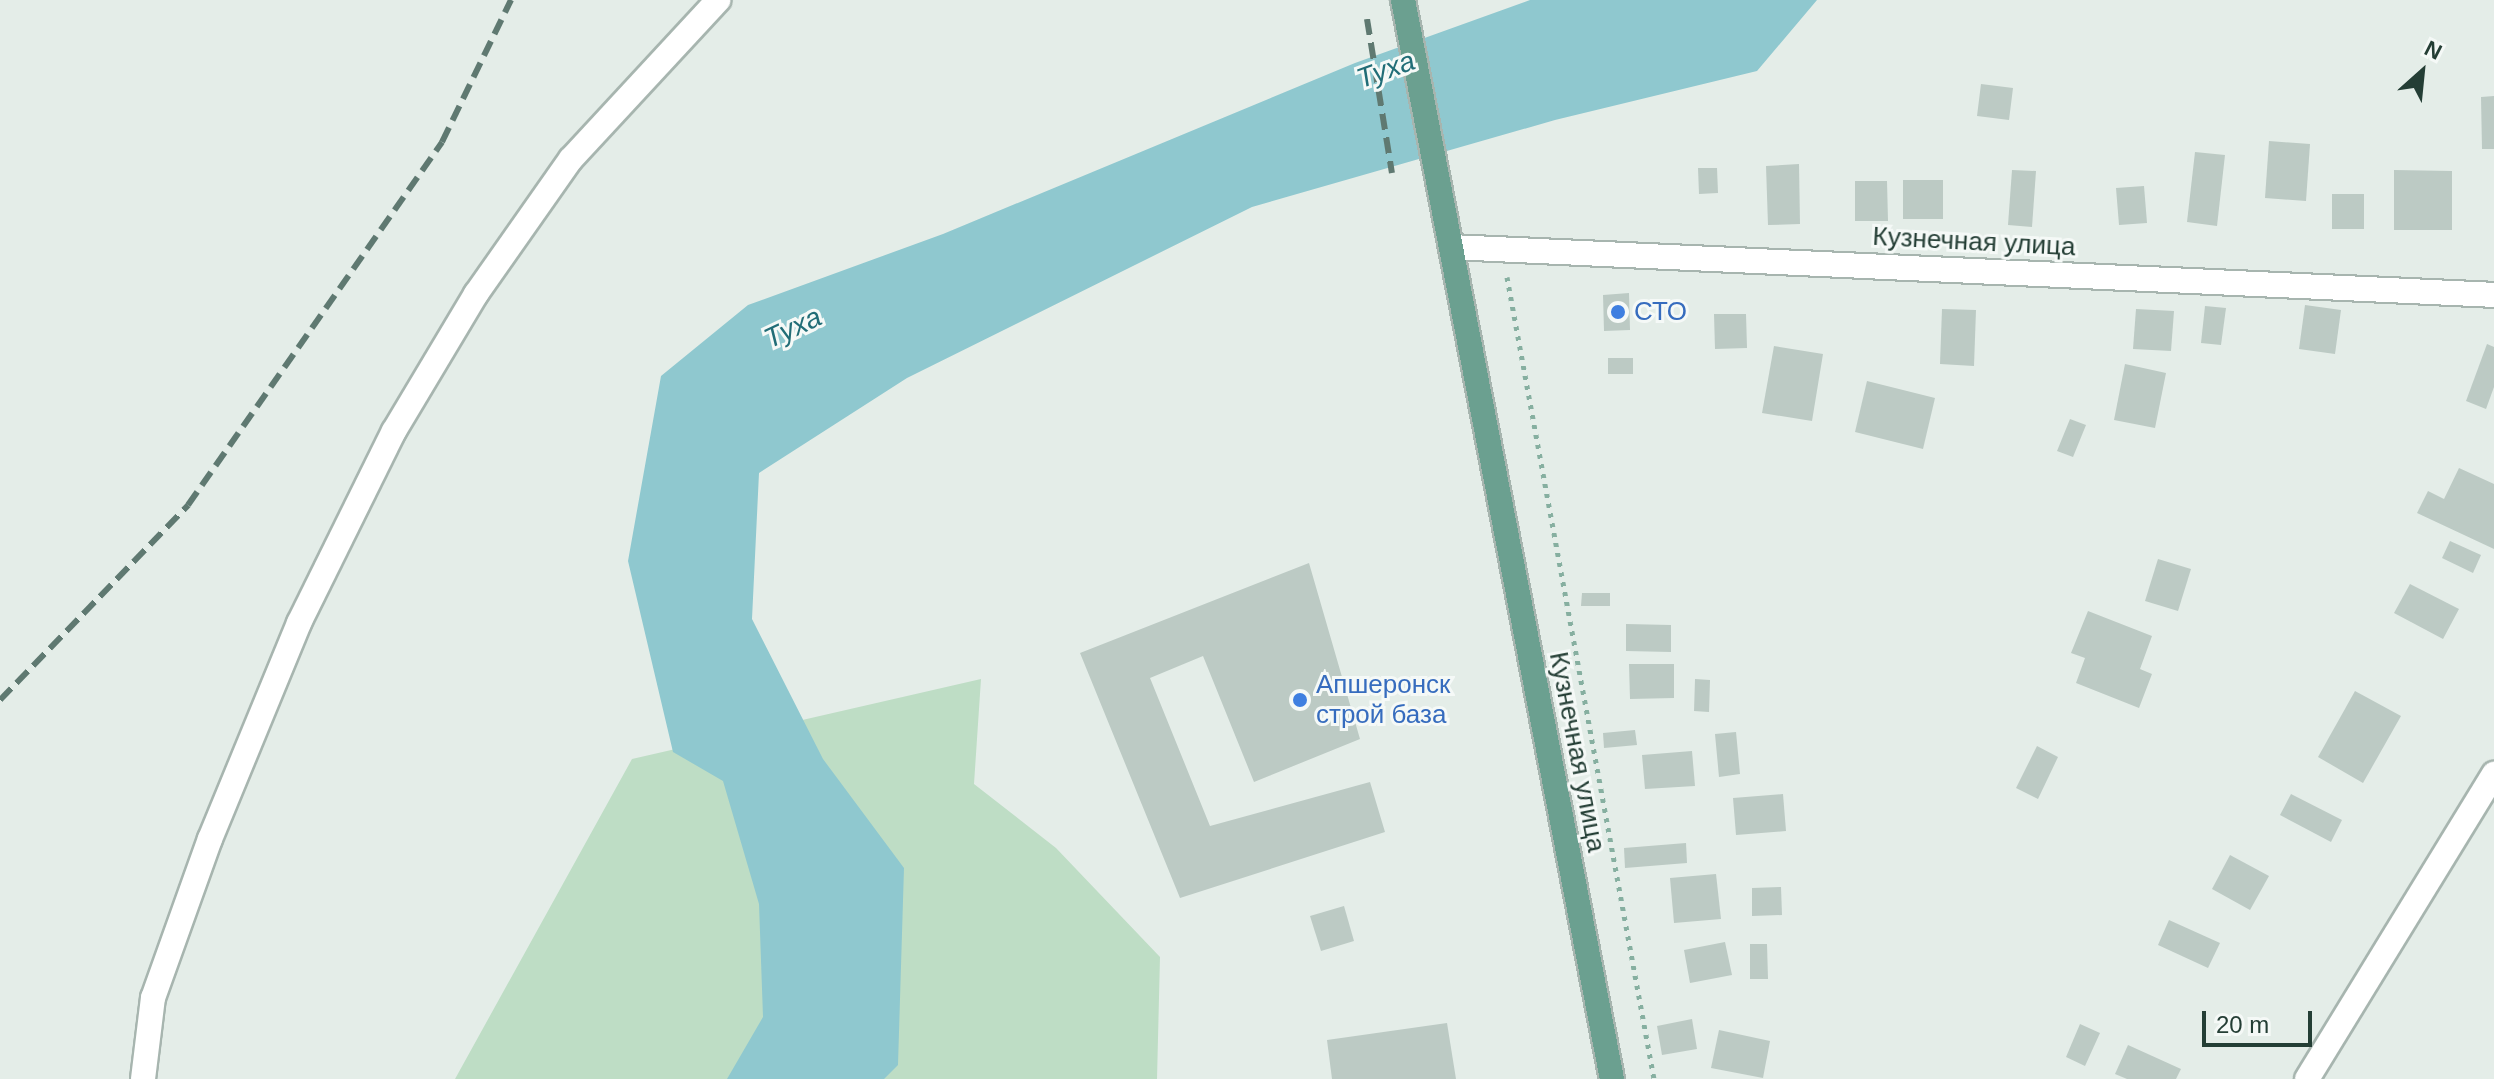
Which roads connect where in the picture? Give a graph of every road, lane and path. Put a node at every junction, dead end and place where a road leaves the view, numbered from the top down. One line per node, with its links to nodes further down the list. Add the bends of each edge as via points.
1 (718, 0): 7 (street, via 571,159 476,294 394,431 299,623 210,839 153,998)
2 (1403, 0): 3 (main road, Кузнечная улица)
3 (1451, 247): 4 (street, Кузнечная улица); 8 (main road, Кузнечная улица)
4 (1501, 247): 5 (street, Кузнечная улица); 9 (path)
5 (2494, 295)
6 (2494, 774): 10 (street)
7 (143, 1079)
8 (1612, 1079)
9 (1654, 1079)
10 (2307, 1079)

